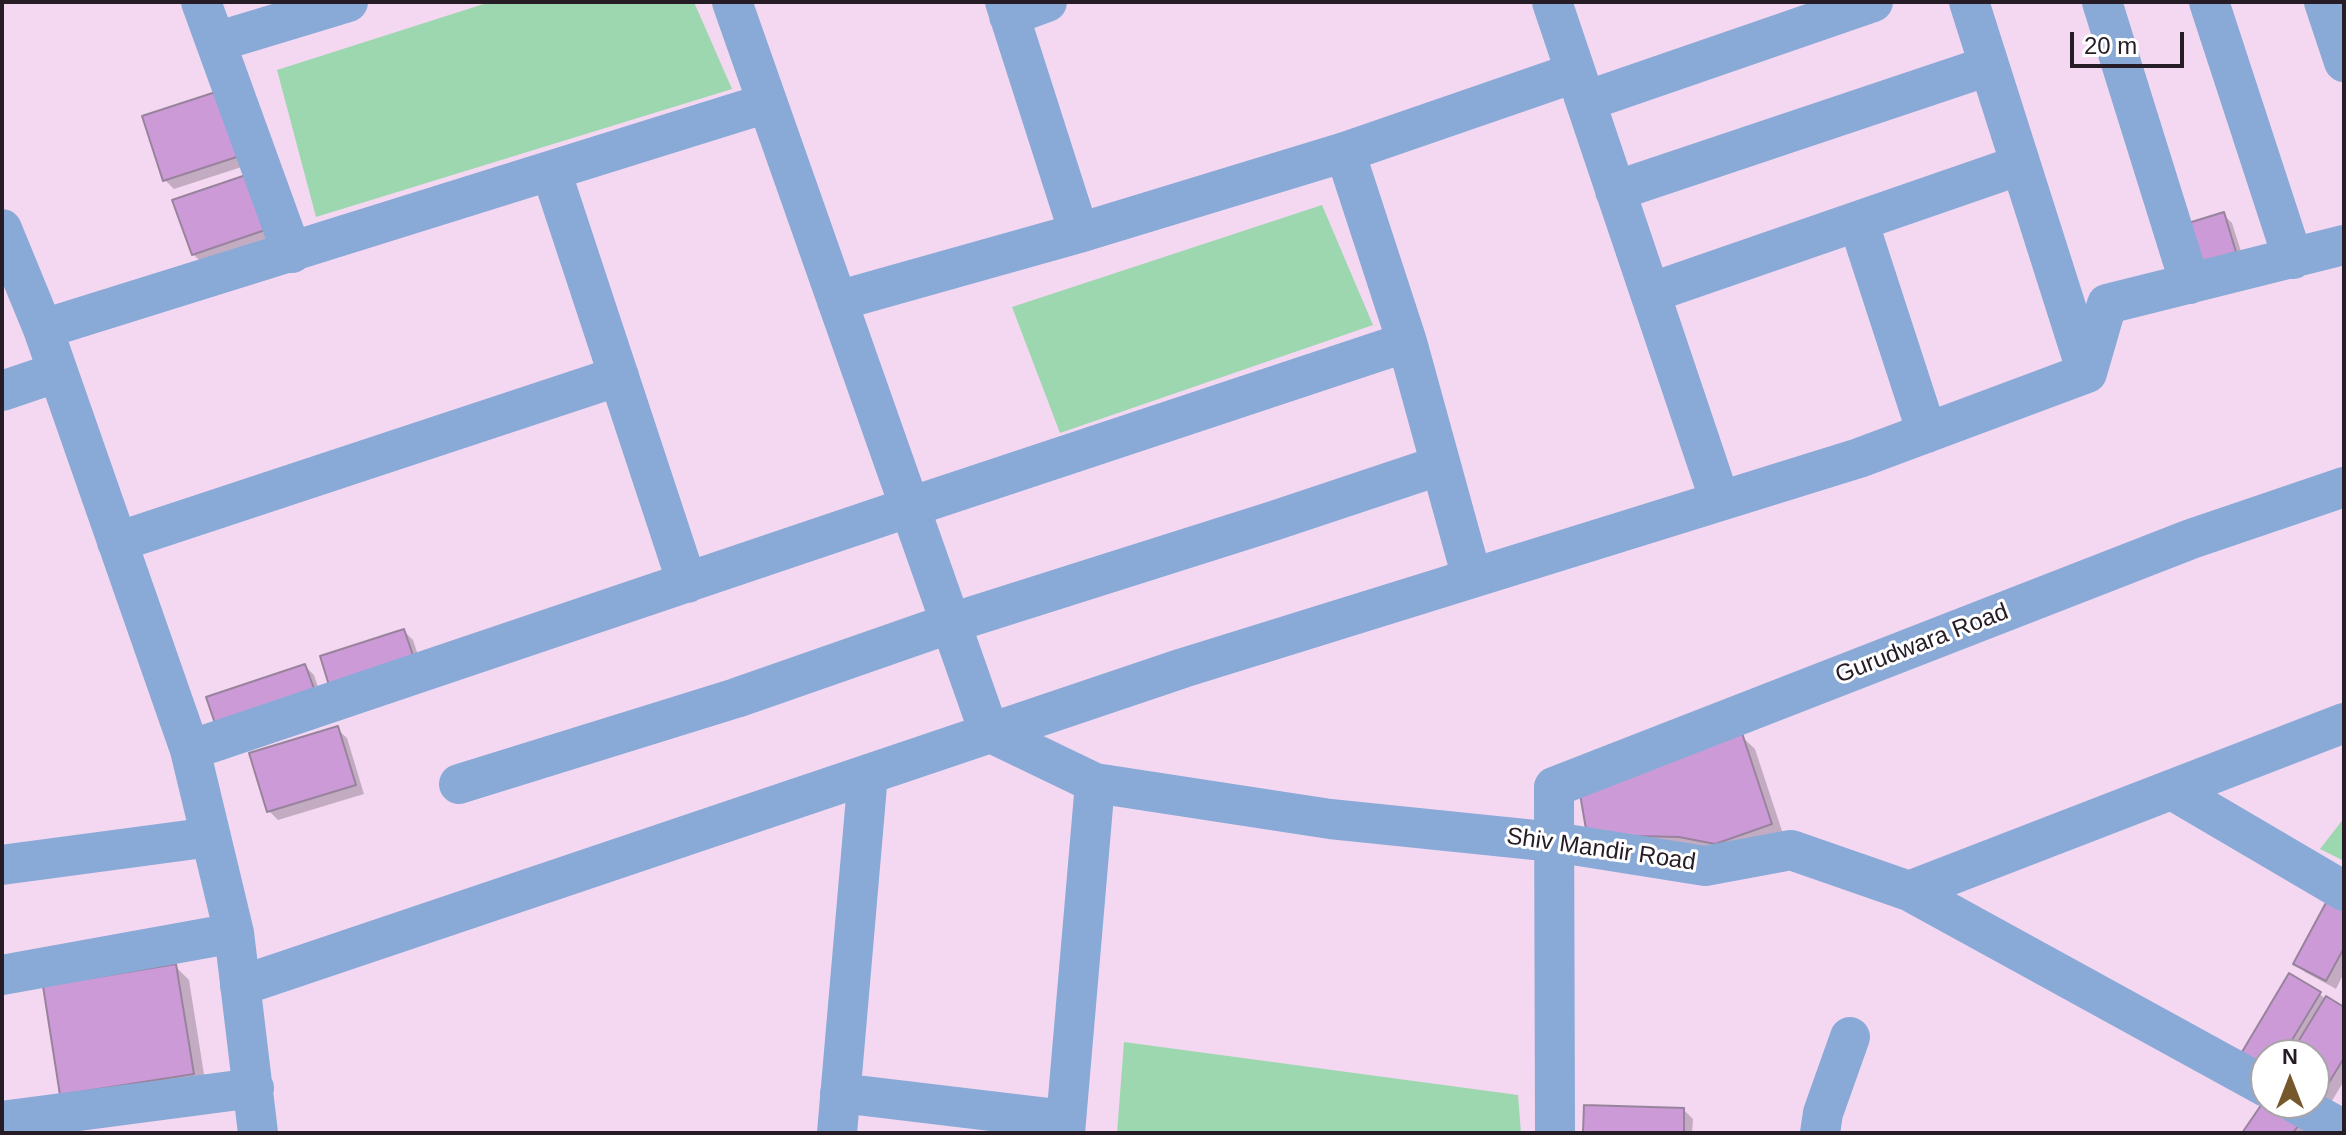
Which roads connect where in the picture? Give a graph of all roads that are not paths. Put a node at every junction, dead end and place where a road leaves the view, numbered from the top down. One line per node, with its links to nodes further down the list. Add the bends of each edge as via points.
1 (201, 2): 12 (street)
2 (348, 2): 12 (street)
3 (732, 2): 16 (street)
4 (1047, 2): 11 (street)
5 (1552, 2): 15 (street)
6 (1873, 2): 15 (street)
7 (1969, 2): 14 (street)
8 (2102, 2): 27 (street)
9 (2209, 2): 26 (street)
10 (2324, 2): 13 (street)
11 (1007, 9): 23 (street)
12 (216, 42): 25 (street)
13 (2344, 62)
14 (1988, 66): 18 (street); 20 (street)
15 (1580, 87): 17 (street); 20 (street)
16 (767, 103): 19 (street); 29 (street)
17 (1345, 152): 23 (street); 31 (street)
18 (2020, 165): 21 (street); 33 (street)
19 (551, 171): 25 (street); 34 (street)
20 (1615, 191): 28 (street)
21 (1858, 221): 28 (street); 36 (street)
22 (2, 229): 30 (street)
23 (1079, 233): 29 (street)
24 (2344, 245): 26 (street)
25 (292, 253): 30 (street)
26 (2293, 259): 27 (street)
27 (2190, 284): 33 (street, via 2107,304)
28 (1650, 293): 39 (street)
29 (837, 301): 40 (street)
30 (43, 329): 32 (street)
31 (1407, 342): 37 (street); 40 (street)
32 (58, 372): 35 (street); 41 (street)
33 (2087, 373): 36 (street)
34 (619, 376): 41 (street); 43 (street)
35 (2, 391)
36 (1927, 433): 39 (street)
37 (1441, 465): 42 (street); 44 (street)
38 (2342, 494): 53 (street, Gurudwara Road, via 2191,539 1554,787)
39 (1720, 501): 42 (street)
40 (910, 507): 43 (street); 44 (street)
41 (117, 542): 47 (street)
42 (1472, 578): 46 (street)
43 (687, 583): 47 (street)
44 (951, 623): 46 (street); 50 (street, via 736,698)
45 (2344, 723): 51 (street)
46 (989, 732): 48 (street); 49 (street, Shiv Mandir Road)
47 (190, 750): 52 (street)
48 (868, 774): 59 (street); 63 (street)
49 (1095, 783): 53 (street, Shiv Mandir Road, via 1330,819); 66 (street)
50 (459, 784)
51 (2172, 790): 55 (street); 56 (street)
52 (211, 837): 54 (street); 57 (street)
53 (1554, 842): 55 (street, Shiv Mandir Road, via 1705,866 1791,850); 70 (street)
54 (2, 865)
55 (1909, 891): 61 (street, Shiv Mandir Road)
56 (2344, 891)
57 (234, 933): 58 (street); 59 (street)
58 (2, 975)
59 (240, 986): 62 (street)
60 (1850, 1037): 71 (street)
61 (2250, 1078)
62 (254, 1088): 65 (street); 68 (street)
63 (840, 1093): 66 (street); 69 (street)
64 (2324, 1119): 67 (street)
65 (2, 1121)
66 (1066, 1126)
67 (2344, 1130)
68 (258, 1133)
69 (837, 1133)
70 (1555, 1133)
71 (1820, 1133)

